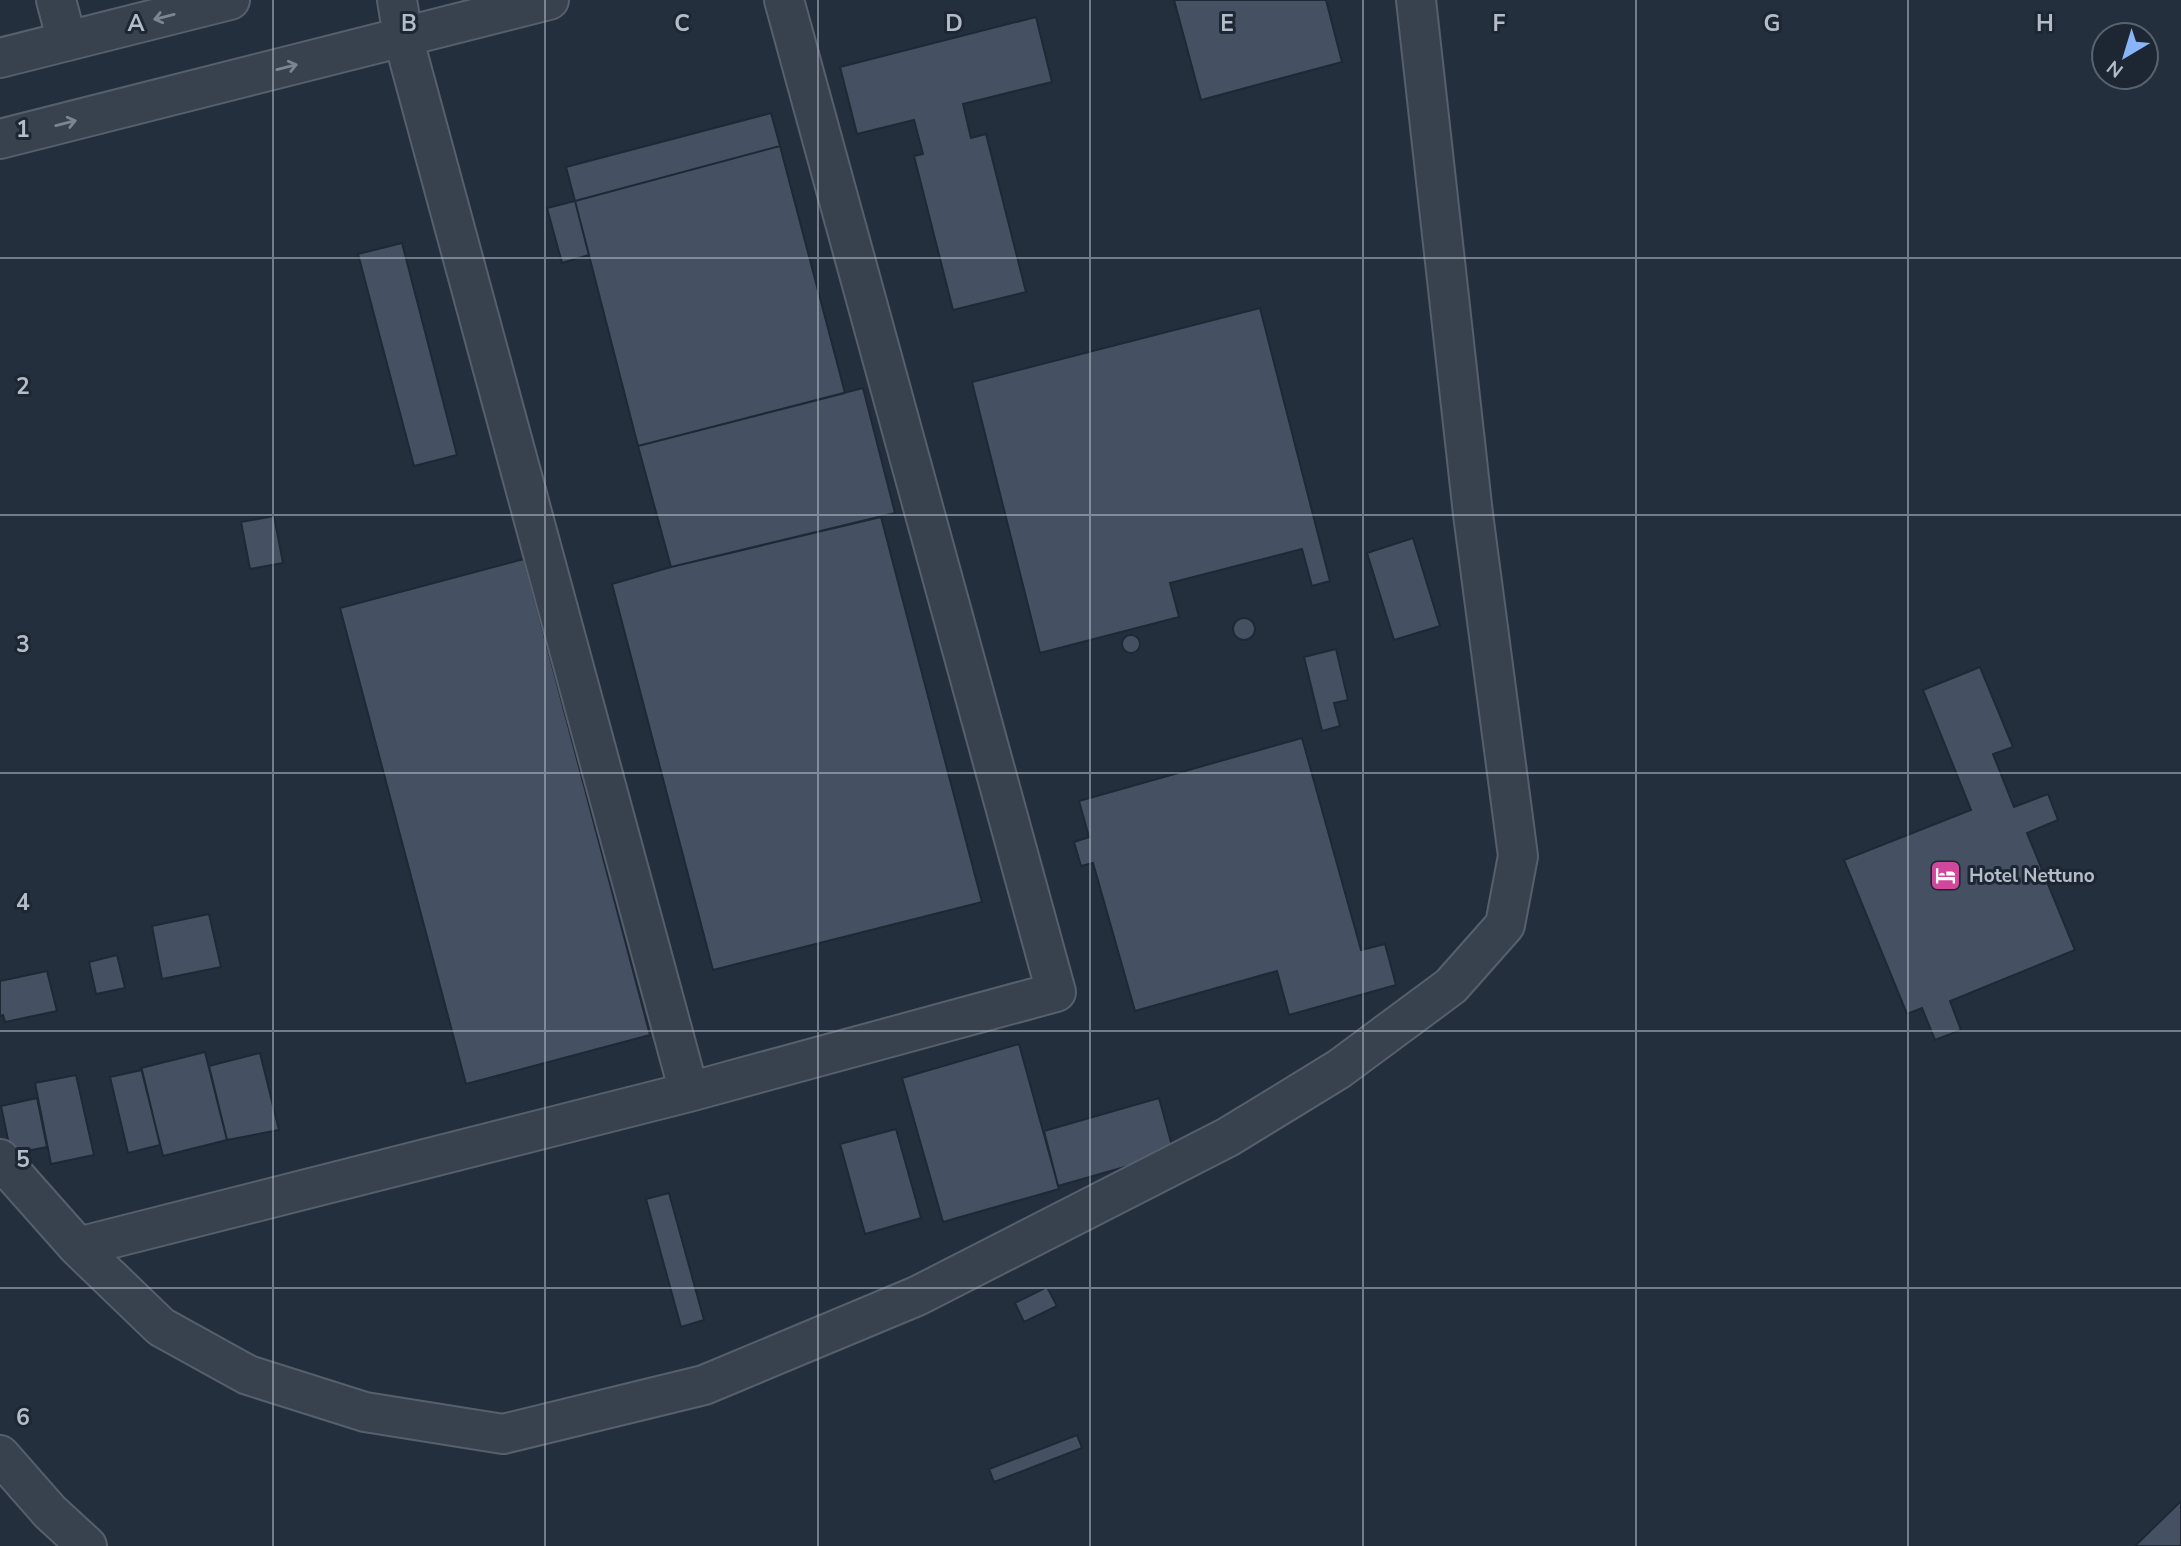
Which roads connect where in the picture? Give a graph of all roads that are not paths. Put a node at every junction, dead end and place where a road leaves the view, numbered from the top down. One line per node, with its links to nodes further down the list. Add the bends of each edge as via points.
1 (56, 0): 8 (street)
2 (230, 0): 8 (street, one-way to 8)
3 (397, 0): 7 (street)
4 (549, 0): 7 (street)
5 (784, 0): 11 (street, via 1056,992)
6 (1416, 0): 13 (street, via 1473,514 1518,856 1505,925 1451,986 1339,1069 1228,1137 918,1296 704,1385 503,1434 365,1412 248,1375 161,1326)
7 (403, 37): 10 (street, one-way to 7); 11 (street)
8 (68, 41): 9 (street)
9 (0, 58)
10 (0, 139)
11 (689, 1092): 13 (street)
12 (0, 1159): 13 (street)
13 (78, 1247)
14 (0, 1455): 15 (street)
15 (87, 1546)

